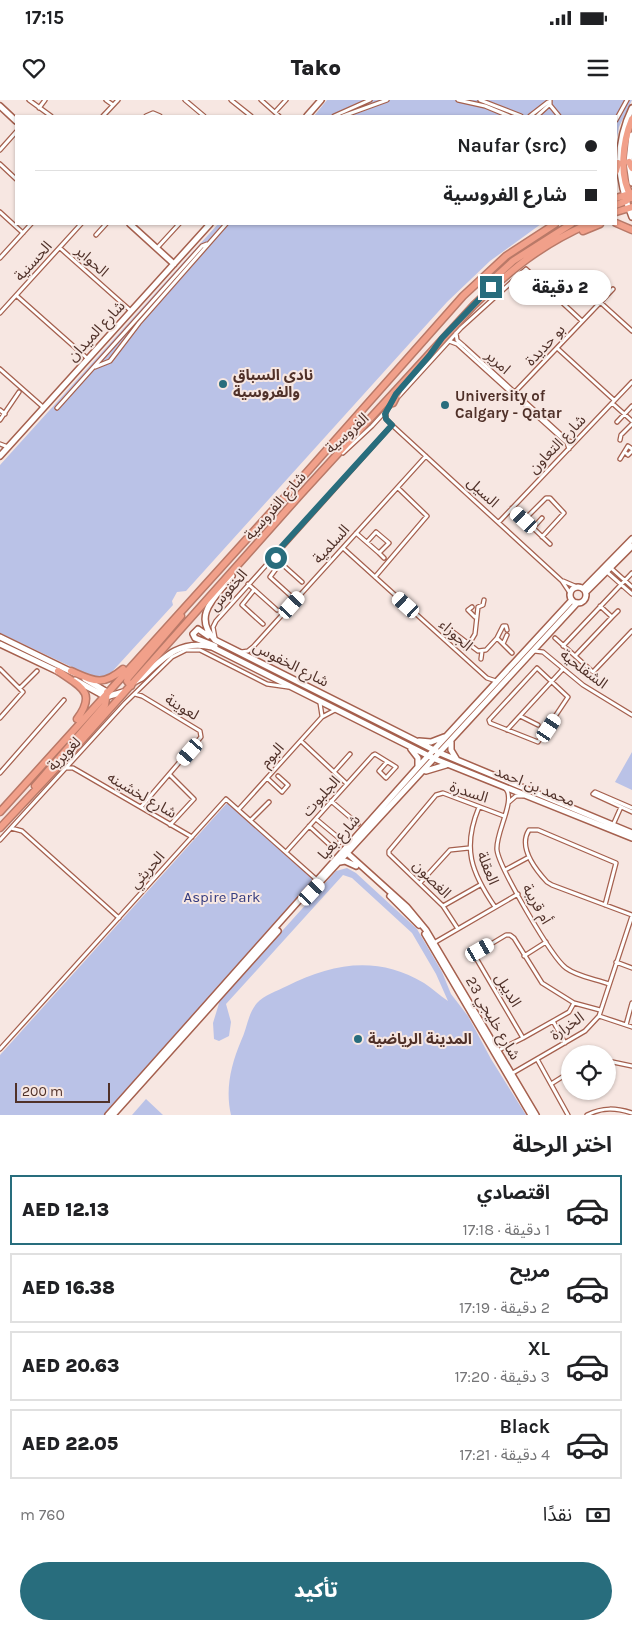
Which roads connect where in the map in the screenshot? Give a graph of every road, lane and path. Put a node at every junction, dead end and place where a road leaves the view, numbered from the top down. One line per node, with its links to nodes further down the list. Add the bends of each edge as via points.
1 (29, 100): 20 (street)
2 (46, 100): 20 (street)
3 (106, 100): 17 (street)
4 (118, 100): 17 (street)
5 (184, 100): 26 (street)
6 (231, 100): 27 (street)
7 (261, 100): 22 (street)
8 (286, 100): 22 (street)
9 (321, 100): 29 (street)
10 (370, 100): 23 (street)
11 (387, 100): 23 (street)
12 (458, 100): 32 (street)
13 (480, 100): 33 (street)
14 (621, 100): 19 (street)
15 (627, 100): 19 (street)
16 (549, 102): 34 (street); 35 (street); 36 (street)
17 (114, 105): 25 (street)
18 (0, 106): 39 (street)
19 (624, 106): 37 (street)
20 (39, 108): 24 (street)
21 (632, 108): 42 (street)
22 (275, 112): 28 (street)
23 (347, 112): 30 (street); 31 (street)
24 (50, 115)
25 (104, 115)
26 (203, 115)
27 (250, 115)
28 (278, 115)
29 (307, 115)
30 (337, 115)
31 (344, 115)
32 (507, 115)
33 (518, 115)
34 (531, 115)
35 (538, 115)
36 (558, 115)
37 (617, 118)
38 (632, 118): 50 (highway, via 624,160)
39 (15, 120)
40 (15, 133): 43 (street)
41 (632, 135): 46 (street)
42 (618, 149): 44 (street)
43 (0, 150)
44 (618, 161): 50 (street)
45 (0, 164): 47 (street)
46 (630, 165): 48 (street)
47 (15, 178)
48 (632, 183)
49 (617, 198): 50 (highway)
50 (630, 200): 51 (highway); 52 (highway); 54 (street)
51 (617, 205)
52 (617, 211)
53 (0, 212): 68 (street)
54 (632, 217)
55 (617, 222): 67 (highway)
56 (30, 225): 68 (street)
57 (79, 225): 71 (street, الحسنية)
58 (105, 225): 69 (street)
59 (131, 225): 72 (street)
60 (178, 225): 72 (street)
61 (209, 225): 74 (street, شارع الميدان)
62 (225, 225): 70 (street)
63 (553, 225): 150 (highway, شارع الفروسية, via 516,248 481,276)
64 (569, 225): 79 (highway, via 500,272)
65 (586, 225): 75 (highway, شارع الفروسية, via 554,240)
66 (598, 225): 75 (highway, via 568,237)
67 (632, 230)
68 (23, 233): 73 (street)
69 (96, 235)
70 (207, 244): 89 (street); 89 (street, via 207,248 139,323 110,361)
71 (60, 248): 77 (street, الحسنية); 80 (street, الحواير)
72 (157, 248): 74 (street)
73 (0, 258)
74 (174, 264): 80 (street, شارع الميدان)
75 (516, 266): 79 (highway, شارع الفروسية)
76 (614, 289): 78 (street, بو حديدة)
77 (16, 296): 81 (street, الحسنية); 87 (street)
78 (600, 302): 82 (street, بو حديدة); 83 (street)
79 (476, 303): 85 (highway, شارع الفروسية)
80 (131, 312): 87 (street, شارع الميدان)
81 (0, 313)
82 (582, 321): 84 (street, via 526,269); 86 (street, بو حديدة)
83 (632, 331)
84 (456, 332): 85 (street); 92 (street, امرير, via 457,340)
85 (445, 340): 92 (street, امرير, via 456,342); 94 (highway, via 396,394); 118 (highway, شارع الفروسية)
86 (557, 348): 92 (street, بو حديدة); 93 (street)
87 (88, 359): 96 (street, شارع الميدان)
88 (0, 368): 91 (street)
89 (94, 368): 97 (street)
90 (632, 382): 93 (street, شارع التعاون)
91 (20, 390): 96 (street); 100 (street)
92 (514, 393): 109 (street, امرير, via 568,441); 112 (street, امرير, via 567,443)
93 (613, 402): 101 (street); 109 (street, شارع التعاون)
94 (393, 403): 99 (street, الفروسية)
95 (632, 406): 101 (street)
96 (43, 407): 111 (street, شارع الميدان)
97 (57, 408)
98 (0, 410): 100 (street)
99 (386, 411): 103 (street, الفروسية); 104 (street)
100 (5, 414): 102 (street)
101 (624, 414): 105 (street); 106 (street)
102 (0, 420)
103 (377, 421): 104 (street); 118 (street, الفروسية)
104 (388, 421): 107 (street, السيل)
105 (617, 422)
106 (632, 423): 108 (street)
107 (392, 425): 116 (street, السيل); 133 (street, الخفوس)
108 (620, 440)
109 (576, 442): 112 (street, شارع التعاون)
110 (0, 444): 111 (street)
111 (8, 447): 115 (street, شارع الميدان)
112 (569, 449): 120 (street, شارع التعاون)
113 (632, 450): 114 (street, via 628,455); 114 (street, via 628,446)
114 (626, 452): 117 (street)
115 (0, 456)
116 (426, 456): 119 (street, السلمية); 123 (street, السيل)
117 (620, 459)
118 (330, 464): 136 (highway, شارع الفروسية)
119 (398, 488): 125 (street, السلمية); 140 (street, via 427,516)
120 (512, 508): 122 (street); 123 (street, شارع التعاون)
121 (542, 518): 124 (street)
122 (524, 520): 124 (street); 126 (street, via 546,498 550,498 564,513)
123 (499, 522): 142 (street, السيل)
124 (533, 528): 126 (street)
125 (356, 533): 128 (street); 131 (street, السلمية)
126 (542, 537): 129 (street)
127 (632, 539): 148 (street)
128 (367, 542): 132 (street); 132 (street, via 376,532 390,544)
129 (550, 544)
130 (632, 546): 137 (street)
131 (343, 548): 140 (street, الجوزاء); 176 (street, السلمية)
132 (379, 553): 134 (street)
133 (273, 556): 135 (street); 145 (street, الخفوس)
134 (384, 558)
135 (281, 562): 144 (street); 153 (street, via 270,577)
136 (238, 568): 170 (street, via 204,614 205,628); 196 (highway, شارع الفروسية)
137 (609, 570): 139 (street); 141 (street); 148 (street)
138 (632, 573): 143 (street)
139 (618, 575): 141 (street); 143 (street)
140 (375, 577): 180 (street, الجوزاء)
141 (615, 579): 146 (street)
142 (562, 581): 148 (street, السيل); 151 (street, السيل)
143 (624, 581): 146 (street); 147 (street)
144 (302, 582)
145 (248, 584): 149 (street); 170 (street, الخفوس, via 214,622)
146 (621, 584): 152 (street); 156 (street)
147 (632, 588)
148 (582, 589): 151 (street); 155 (street, via 584,601)
149 (254, 590): 158 (street); 162 (street, via 242,605)
150 (198, 591): 182 (highway, شارع الفروسية); 196 (highway, via 167,634 128,678)
151 (570, 593): 155 (street)
152 (632, 594)
153 (291, 596)
154 (484, 600): 157 (street, via 482,605)
155 (575, 602): 171 (street, شارع بعيا); 194 (street, شارع بعيا)
156 (600, 606): 161 (street); 175 (street)
157 (475, 607): 160 (street); 160 (street, via 468,610)
158 (277, 610)
159 (618, 611): 161 (street)
160 (475, 618): 174 (street, via 475,634)
161 (612, 618): 185 (street)
162 (263, 624)
163 (449, 628): 174 (street)
164 (507, 630): 168 (street, via 503,626)
165 (632, 631): 185 (street, via 593,672)
166 (507, 635): 173 (street)
167 (0, 637): 192 (street)
168 (496, 638): 173 (street); 177 (street)
169 (556, 638): 175 (street)
170 (215, 640): 179 (street, شارع الخفوس); 183 (street, شارع الخفوس, via 199,630 193,632 195,638)
171 (543, 641): 178 (street, شارع بعيا); 184 (street, الشفلحية)
172 (0, 644): 191 (street)
173 (503, 644): 181 (street)
174 (469, 645): 177 (street); 180 (street)
175 (563, 646): 185 (street)
176 (253, 647): 179 (street, السلمية); 187 (street, via 252,654)
177 (482, 651): 186 (street)
178 (534, 651): 184 (street, الشفلحية); 218 (street, شارع بعيا)
179 (239, 652): 187 (street, شارع الخفوس)
180 (464, 652): 193 (street, الجوزاء)
181 (512, 653)
182 (141, 654): 192 (highway, via 103,682); 203 (highway, شارع الفروسية)
183 (231, 656): 196 (street, شارع الخفوس, via 206,646 182,646); 198 (street, شارع الخفوس)
184 (548, 656): 189 (street, الشفلحية)
185 (574, 656)
186 (481, 659)
187 (257, 661): 216 (street, شارع الخفوس)
188 (0, 669): 199 (street)
189 (563, 669): 195 (street); 208 (street, الشفلحية)
190 (37, 670): 199 (street)
191 (58, 671): 200 (street); 220 (highway, via 82,688 87,701)
192 (71, 671): 200 (street)
193 (487, 678): 194 (street); 201 (street)
194 (500, 680): 201 (street, شارع بعيا)
195 (552, 680): 210 (street); 214 (street, via 537,668 489,720); 214 (street, via 568,695 568,699 540,742)
196 (132, 685): 203 (street, شارع الخفوس, via 120,694); 212 (highway, شارع الفروسية)
197 (142, 687): 198 (street, via 172,657 192,649 205,652 268,684); 202 (street); 204 (street, لعوينة)
198 (292, 687): 205 (street, شارع الخفوس)
199 (21, 688): 211 (street, via 23,694)
200 (98, 690): 203 (street)
201 (490, 690): 215 (street, شارع بعيا)
202 (134, 694): 204 (street, لعوينة); 222 (street, لغويرية)
203 (106, 695): 220 (highway, شارع الفروسية); 246 (highway, via 104,706)
204 (144, 698): 236 (street, لعوينة, via 201,734 200,740)
205 (316, 699): 207 (street, شارع الخفوس); 209 (street, via 322,707)
206 (64, 700): 233 (street)
207 (337, 710): 209 (street, البوم); 219 (street, شارع الخفوس)
208 (632, 715)
209 (322, 716): 217 (street, البوم)
210 (520, 716): 213 (street); 214 (street)
211 (0, 718)
212 (102, 718): 222 (highway); 246 (highway, شارع الفروسية)
213 (538, 725)
214 (507, 730)
215 (451, 732): 216 (street, via 431,742); 221 (street, شارع بعيا)
216 (413, 740): 221 (street, شارع الخفوس)
217 (300, 741): 235 (street); 239 (street, البوم)
218 (451, 742): 223 (street, شارع بعيا); 228 (street, via 451,750)
219 (406, 744): 225 (street, شارع الخفوس); 231 (street, via 416,755)
220 (58, 745): 252 (highway, شارع الفروسية)
221 (434, 750): 223 (street, محمد بن احمد); 225 (street, شارع بعيا)
222 (82, 751): 226 (street, لغويرية)
223 (440, 753): 227 (street, شارع بعيا); 228 (street, محمد بن احمد)
224 (350, 754): 235 (street)
225 (429, 756): 227 (street, محمد بن احمد); 231 (street, شارع بعيا)
226 (75, 759): 232 (street, لغويرية); 234 (street, via 74,766)
227 (435, 759): 230 (street, محمد بن احمد); 238 (street, شارع بعيا)
228 (458, 760): 260 (street, محمد بن احمد)
229 (387, 762): 229 (street, via 396,768 386,778 379,772); 240 (street, الجلبوت, via 373,755)
230 (450, 765): 238 (street, via 435,767); 241 (street, محمد بن احمد)
231 (418, 767): 272 (street, شارع بعيا)
232 (66, 768): 234 (street, شارع لخشينه); 255 (street, لغويرية)
233 (1, 771)
234 (80, 772): 248 (street, شارع لخشينه)
235 (334, 772): 240 (street)
236 (170, 775): 248 (street, لعوينة); 258 (street, via 194,799)
237 (278, 776): 239 (street, via 288,785 282,792)
238 (417, 777): 268 (street, شارع بعيا)
239 (267, 778): 250 (street, البوم)
240 (347, 784): 244 (street, الجلبوت)
241 (502, 786): 242 (street, محمد بن احمد); 245 (street, via 507,791)
242 (526, 796): 245 (street, via 516,796); 266 (street, محمد بن احمد)
243 (269, 802): 256 (street)
244 (331, 802): 254 (street, الجلبوت); 257 (street)
245 (509, 803): 253 (street, أم قريبة)
246 (21, 805): 261 (highway, شارع الفروسية)
247 (622, 806): 247 (street, via 596,792 593,794); 251 (street); 260 (street)
248 (141, 807): 258 (street, شارع لخشينه)
249 (479, 807): 253 (street, السدرة); 269 (street, السدرة, via 452,795 436,795); 270 (street, العقلة)
250 (239, 809): 256 (street); 265 (street, الحريثي, via 226,799)
251 (632, 810)
252 (0, 812)
253 (504, 816): 276 (street, أم قريبة, via 497,850)
254 (316, 819): 259 (street, الجلبوت); 259 (street, via 340,842 333,848)
255 (18, 820): 262 (street); 263 (street)
256 (252, 821): 271 (street)
257 (358, 824)
258 (170, 825): 265 (street, شارع لخشينه)
259 (309, 826): 271 (street, الجلبوت)
260 (613, 826): 264 (street, محمد بن احمد)
261 (0, 828)
262 (10, 828): 263 (street); 267 (street)
263 (22, 831): 285 (street)
264 (632, 833)
265 (192, 837): 285 (street, الحريثي)
266 (632, 838)
267 (0, 840)
268 (357, 843): 272 (street, شارع بعيا); 275 (street, via 354,853)
269 (390, 848): 278 (street, الغصون, via 389,854)
270 (468, 848): 278 (street, via 450,850); 279 (street, العقلة)
271 (286, 852): 277 (street)
272 (345, 853): 274 (street, شارع بعيا); 275 (street, شارع خليجي 23); 277 (street, شارع بعيا)
273 (529, 857): 276 (street); 281 (street, via 547,882); 281 (street, via 525,839 533,829 614,861 616,868)
274 (340, 862): 275 (street); 277 (street, شارع بعيا)
275 (358, 865): 288 (street, شارع خليجي 23, via 388,892)
276 (505, 870): 280 (street, أم قريبة)
277 (319, 882): 309 (street, شارع بعيا)
278 (420, 883): 282 (street, الغصون)
279 (480, 884): 282 (street); 283 (street, العقلة)
280 (518, 894): 283 (street); 287 (street, أم قريبة)
281 (605, 905): 284 (street)
282 (443, 906): 286 (street, الغصون)
283 (495, 907): 286 (street)
284 (632, 915): 290 (street, الخرارة)
285 (119, 918): 303 (street, الحريثي)
286 (458, 929): 288 (street)
287 (546, 942): 289 (street); 292 (street, أم قريبة, via 564,967)
288 (433, 944): 307 (street, شارع خليجي 23)
289 (524, 956): 293 (street, الديبل, via 542,983); 300 (street, الديبل, via 514,938 508,935 480,950 476,956)
290 (616, 962): 291 (street); 292 (street, الخرارة)
291 (632, 968)
292 (609, 984): 295 (street, الخرارة)
293 (574, 1003): 295 (street, الديبل); 297 (street, via 569,1012)
294 (632, 1003): 298 (street)
295 (601, 1010): 296 (street, الخرارة)
296 (599, 1016): 298 (street); 301 (street, الخرارة, via 585,1031)
297 (553, 1021): 300 (street); 301 (street)
298 (626, 1025): 299 (street)
299 (632, 1027)
300 (523, 1038): 302 (street)
301 (565, 1043): 304 (street, الخرارة)
302 (501, 1049)
303 (0, 1050)
304 (536, 1059): 307 (street, الخرارة); 310 (street)
305 (616, 1062): 306 (street)
306 (632, 1066)
307 (510, 1074): 314 (street, شارع خليجي 23); 315 (street, شارع خليجي 23)
308 (561, 1077): 310 (street)
309 (143, 1079): 312 (street, شارع بعيا); 313 (street, شارع بعيا)
310 (550, 1084): 316 (street)
311 (632, 1113): 317 (street, via 610,1108)
312 (108, 1115)
313 (113, 1115)
314 (531, 1115)
315 (536, 1115)
316 (568, 1115)
317 (588, 1115)

